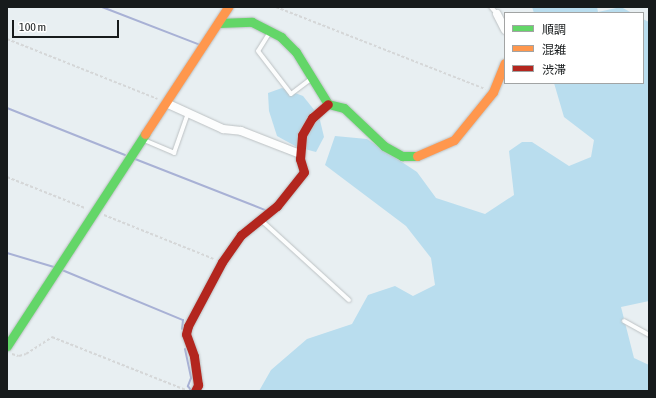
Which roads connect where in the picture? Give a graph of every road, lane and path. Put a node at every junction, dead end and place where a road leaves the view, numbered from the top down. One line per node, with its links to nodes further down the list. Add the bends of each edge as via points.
1 (228, 7): 5 (street)
2 (276, 7): 11 (path)
3 (491, 7): 4 (lane)
4 (497, 14): 6 (street)
5 (218, 23): 7 (street, via 252,22); 12 (street)
6 (504, 28)
7 (270, 32): 10 (street, via 296,52); 10 (lane, via 258,51 291,94)
8 (7, 39): 12 (path)
9 (504, 65): 11 (street)
10 (312, 79): 13 (street)
11 (493, 92): 13 (street, via 454,140 422,156 402,156 393,152 344,108)
12 (166, 103): 14 (street); 15 (street)
13 (328, 104): 16 (street, via 306,125)
14 (188, 113): 15 (lane, via 174,153); 16 (street, via 223,129 241,131)
15 (143, 139): 18 (street)
16 (300, 154): 19 (street, via 304,172)
17 (7, 177): 18 (path)
18 (95, 212): 20 (path); 24 (street)
19 (260, 220): 20 (street, via 241,236); 21 (lane)
20 (222, 262): 27 (street, via 186,334 194,356 198,384)
21 (349, 300)
22 (624, 321): 23 (lane)
23 (649, 335)
24 (7, 346)
25 (7, 351): 26 (path, via 14,355 26,354 52,337)
26 (190, 391)
27 (195, 391)

